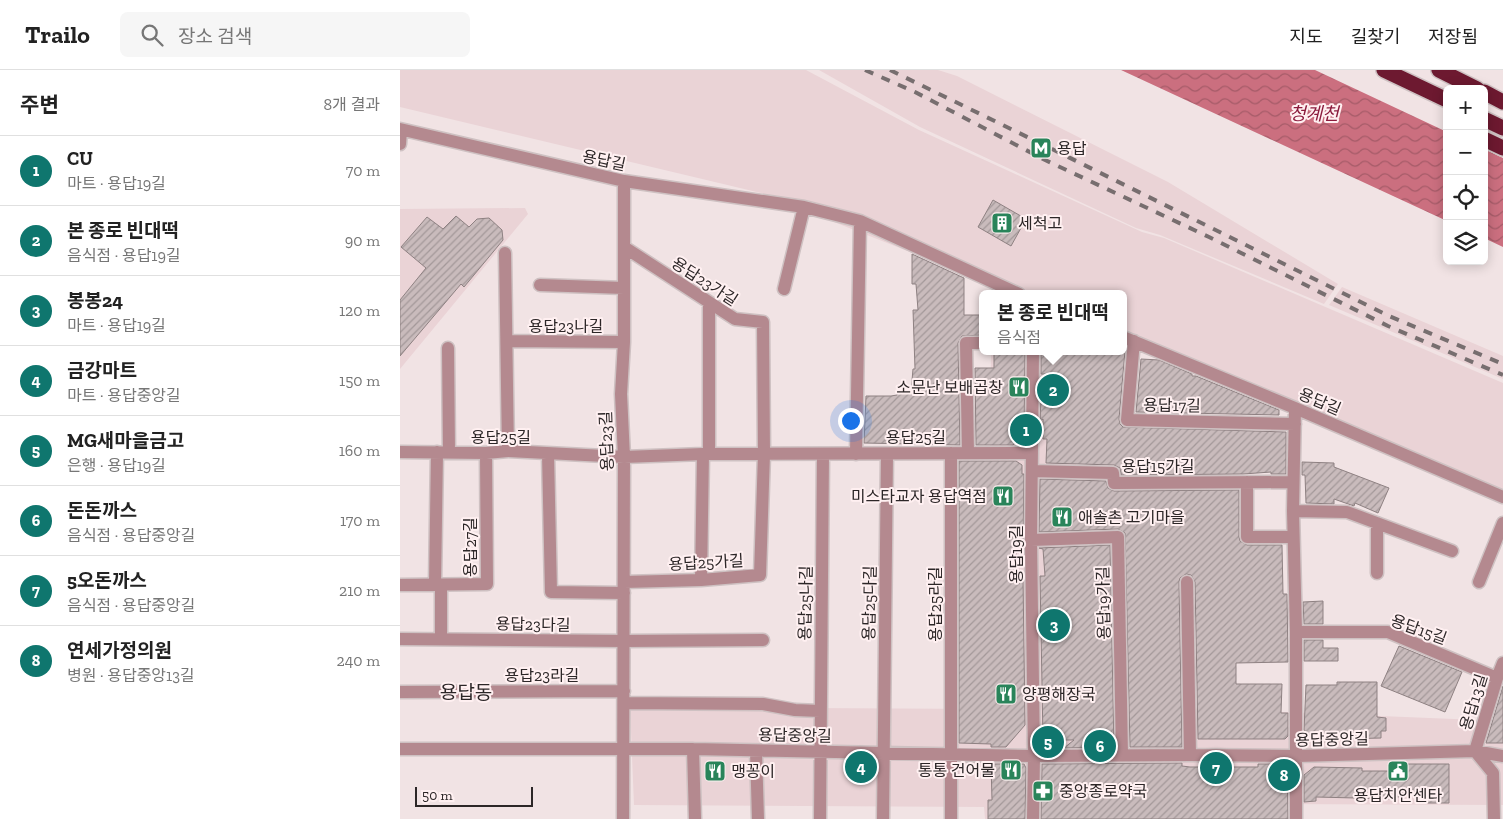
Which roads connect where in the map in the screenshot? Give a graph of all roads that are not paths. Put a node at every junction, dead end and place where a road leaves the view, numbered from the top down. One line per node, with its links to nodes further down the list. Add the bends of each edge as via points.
1 (1384, 70): 3 (highway)
2 (1439, 70): 4 (highway)
3 (1416, 85): 6 (highway); 8 (highway)
4 (1469, 85)
5 (1488, 94): 7 (highway)
6 (1443, 98)
7 (1503, 102)
8 (1443, 107)
9 (1488, 121): 10 (highway)
10 (1503, 128)
11 (400, 130): 13 (street, 용답길); 15 (street, 용답길)
12 (1488, 141): 14 (highway)
13 (400, 144)
14 (1503, 148)
15 (624, 181): 16 (street, 용답길); 18 (street, 용답23길)
16 (804, 208): 17 (street, 용답길); 22 (street)
17 (860, 221): 23 (street, 용답길); 44 (street)
18 (624, 247): 21 (street, 용답23길); 24 (street, 용답23가길)
19 (505, 253): 26 (street, 용답23나길)
20 (540, 285): 21 (street)
21 (624, 288): 27 (street, 용답23길)
22 (784, 289)
23 (1010, 290)
24 (709, 303): 41 (street); 42 (street, 용답23가길, via 735,319 763,322)
25 (1128, 339): 31 (street, 용답길); 32 (street, 용답17길, via 1127,420)
26 (507, 341): 27 (street, 용답23나길); 33 (street, 용답23나길)
27 (624, 342): 46 (street, 용답23길, via 621,394)
28 (979, 343): 38 (street, via 966,343)
29 (448, 348): 35 (street, 용답25길)
30 (1034, 355): 39 (street, 용답19길)
31 (1295, 408): 32 (street); 50 (street, 용답길)
32 (1295, 424): 49 (street)
33 (508, 451): 36 (street, 용답25길); 40 (street, 용답25길)
34 (400, 452): 35 (street, 용답25길)
35 (443, 452): 36 (street, 용답25길); 62 (street, 용답25길)
36 (486, 453): 62 (street, 용답27길, via 487,584)
37 (951, 453): 38 (street, 용답25길); 45 (street, 용답25길); 82 (street, 용답25라길)
38 (968, 453): 39 (street, 용답25길)
39 (1032, 453): 47 (street, 용답19길)
40 (548, 454): 46 (street, 용답25길); 63 (street, via 550,592)
41 (706, 454): 42 (street, 용답25길); 46 (street, 용답25길); 58 (street)
42 (764, 454): 43 (street, 용답25길); 58 (street, 용답25가길, via 760,575)
43 (823, 454): 44 (street, 용답25길); 73 (street, 용답25나길)
44 (856, 454): 45 (street, 용답25길)
45 (887, 454): 80 (street, 용답25다길)
46 (624, 457): 63 (street, 용답23길)
47 (1032, 471): 48 (street, 용답15가길, via 1113,473 1114,483); 55 (street, 용답19길)
48 (1247, 482): 49 (street, 용답15가길); 54 (street, via 1247,538)
49 (1293, 482): 51 (street)
50 (1503, 497)
51 (1293, 511): 52 (street, via 1346,512); 54 (street)
52 (1377, 523): 56 (street); 57 (street)
53 (1503, 523): 60 (street)
54 (1293, 538): 64 (street)
55 (1031, 540): 83 (street, 용답19길); 84 (street, 용답19가길, via 1118,537)
56 (1452, 551)
57 (1378, 574)
58 (701, 580): 63 (street, 용답25가길)
59 (1187, 582): 81 (street)
60 (1479, 582)
61 (400, 585): 62 (street, 용답27길)
62 (438, 585): 66 (street)
63 (624, 588): 68 (street, 용답23길)
64 (1296, 632): 70 (street, 용답15길, via 1388,632); 85 (street)
65 (400, 639): 66 (street, 용답23다길)
66 (441, 639): 68 (street, 용답23다길)
67 (763, 640): 68 (street)
68 (624, 641): 72 (street, 용답23길)
69 (1503, 663): 70 (street, 용답13길)
70 (1497, 678): 78 (street, 용답13길)
71 (400, 692): 72 (street, 용답23라길)
72 (624, 697): 73 (street, via 762,704); 76 (street, 용답23길)
73 (820, 711): 79 (street, 용답25나길)
74 (400, 749): 76 (street, 용답중앙길)
75 (693, 749): 76 (street, 용답중앙길); 77 (street, 용답중앙길); 88 (street)
76 (624, 750): 87 (street, 용답23길)
77 (756, 751): 79 (street, 용답중앙길); 89 (street)
78 (1475, 751): 85 (street, 용답중앙길); 86 (street, 용답중앙길); 95 (street, via 1493,772)
79 (820, 752): 80 (street, 용답중앙길); 90 (street, 용답25나길)
80 (883, 753): 82 (street, 용답중앙길); 91 (street, 용답25다길)
81 (1190, 754): 84 (street, 용답중앙길); 85 (street, 용답중앙길)
82 (952, 755): 83 (street, 용답중앙길); 92 (street, 용답25라길)
83 (1034, 756): 84 (street, 용답중앙길); 93 (street, 용답19길)
84 (1122, 756)
85 (1297, 756): 94 (street)
86 (1503, 756)
87 (623, 819)
88 (694, 819)
89 (758, 819)
90 (820, 819)
91 (883, 819)
92 (951, 819)
93 (1033, 819)
94 (1296, 819)
95 (1494, 819)

